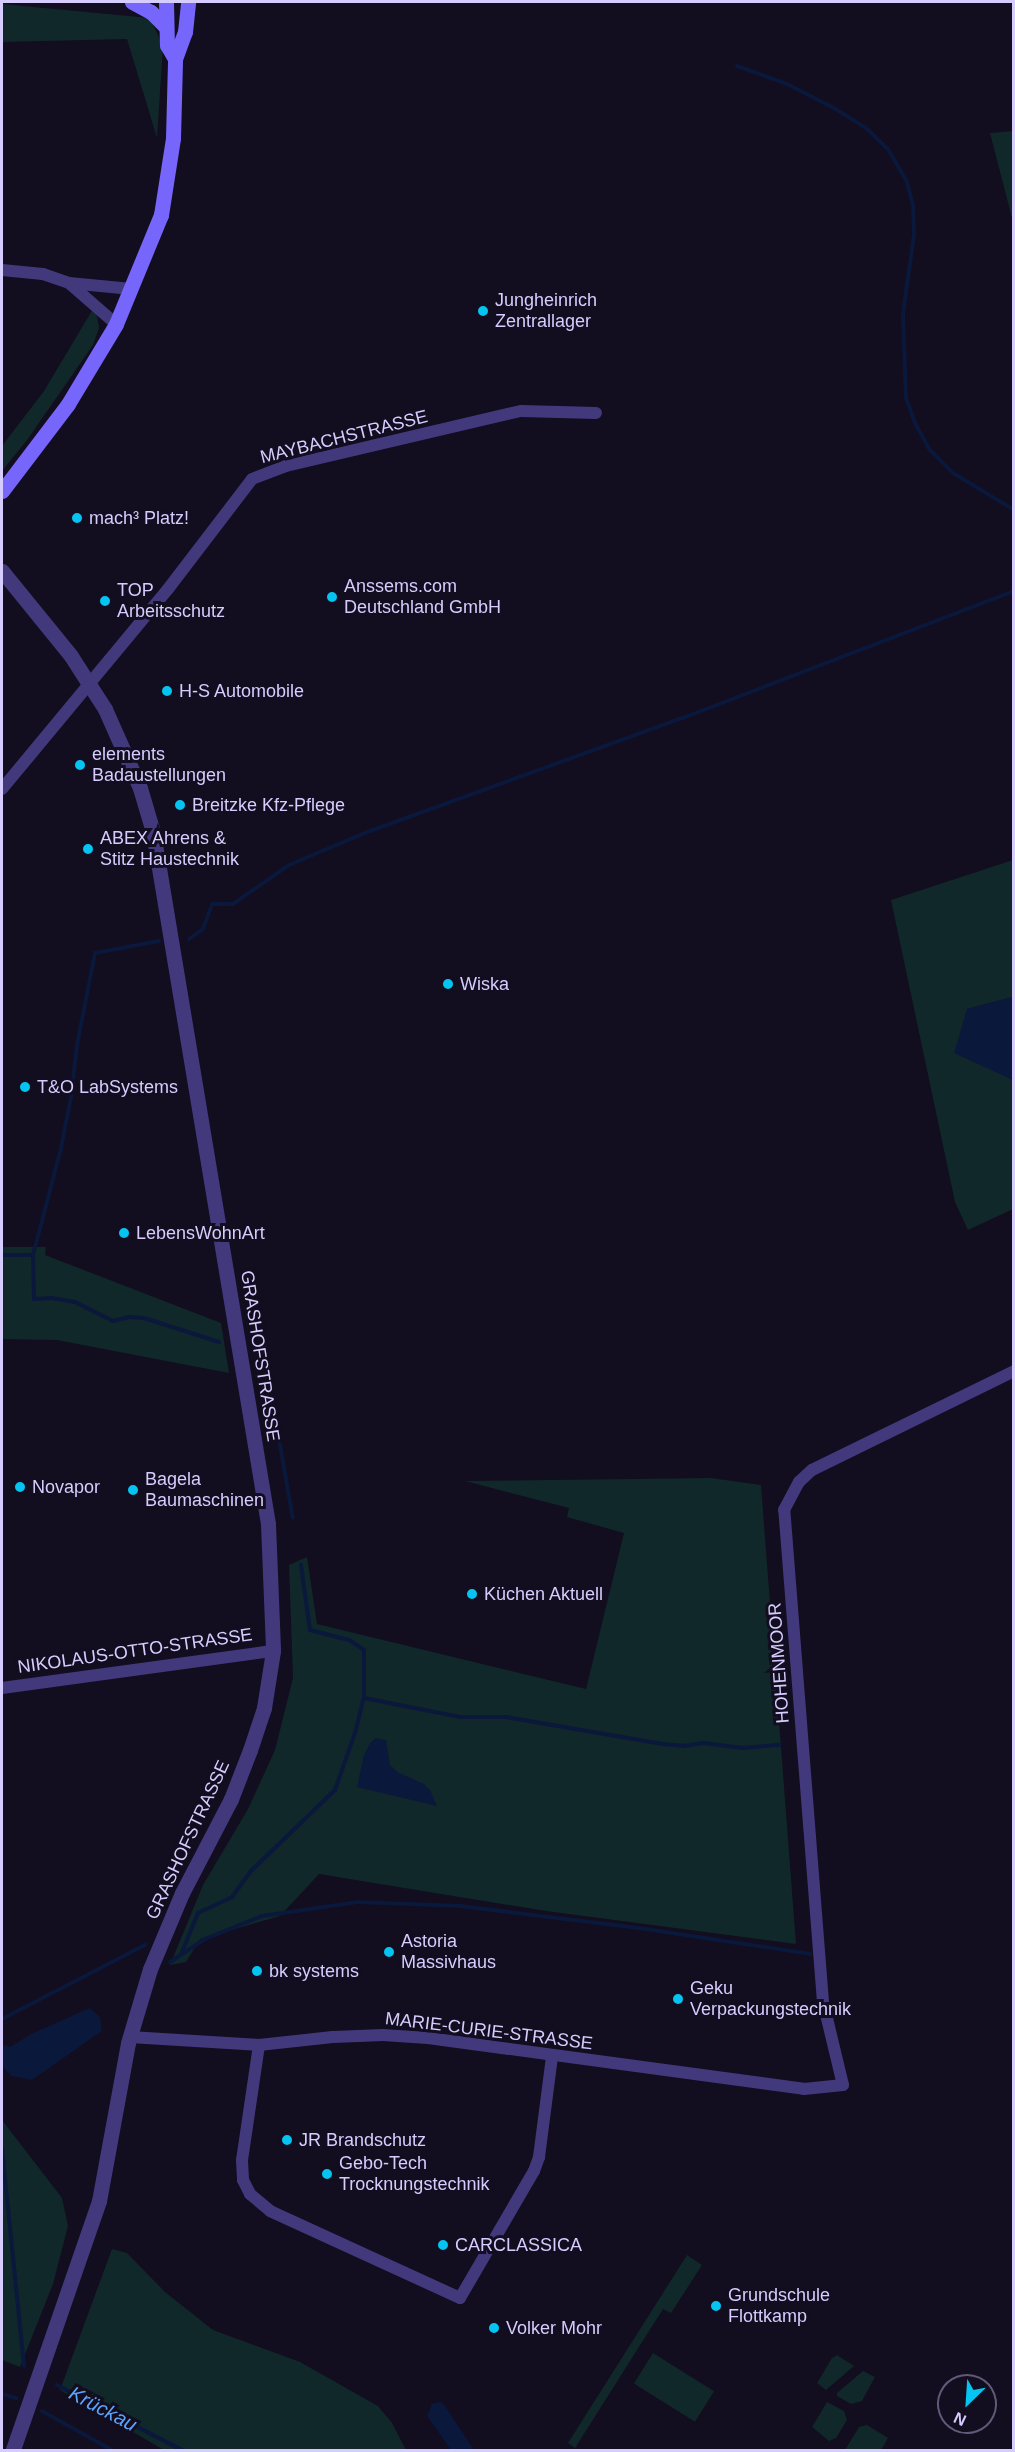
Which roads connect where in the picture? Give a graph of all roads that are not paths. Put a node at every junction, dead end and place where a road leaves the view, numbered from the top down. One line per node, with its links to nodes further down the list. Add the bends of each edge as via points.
1 (132, 2): 4 (main road, via 151,12)
2 (166, 2): 4 (main road)
3 (188, 2): 5 (main road, via 185,32)
4 (165, 27): 5 (main road, via 167,45)
5 (175, 59): 8 (main road, via 173,138 161,215)
6 (2, 270): 7 (street, via 43,274)
7 (69, 284): 8 (street); 9 (street)
8 (132, 289): 9 (main road)
9 (116, 324): 11 (main road, via 69,404)
10 (596, 412): 15 (street, MAYBACHSTRASSE, via 521,411 286,466 252,479 168,589)
11 (2, 491)
12 (2, 571): 14 (street, GRASHOFSTRASSE)
13 (2, 585): 14 (street)
14 (16, 590): 15 (street, GRASHOFSTRASSE)
15 (89, 683): 16 (street, MAYBACHSTRASSE); 18 (street, GRASHOFSTRASSE, via 118,735 140,788 162,874 268,1524)
16 (2, 789)
17 (1014, 1371): 23 (street, HOHENMOOR, via 812,1470 799,1482 784,1510 823,2002)
18 (273, 1651): 19 (street, NIKOLAUS-OTTO-STRASSE); 20 (street, GRASHOFSTRASSE, via 264,1708 250,1750 231,1799 150,1969)
19 (2, 1688)
20 (130, 2037): 21 (street, MARIE-CURIE-STRASSE); 24 (street, GRASHOFSTRASSE, via 99,2201)
21 (259, 2045): 22 (street, MARIE-CURIE-STRASSE, via 383,2035); 22 (street, via 242,2160 243,2180 250,2194 270,2211 460,2298 534,2171)
22 (552, 2057): 23 (street, MARIE-CURIE-STRASSE, via 804,2090)
23 (843, 2085)
24 (13, 2451)

